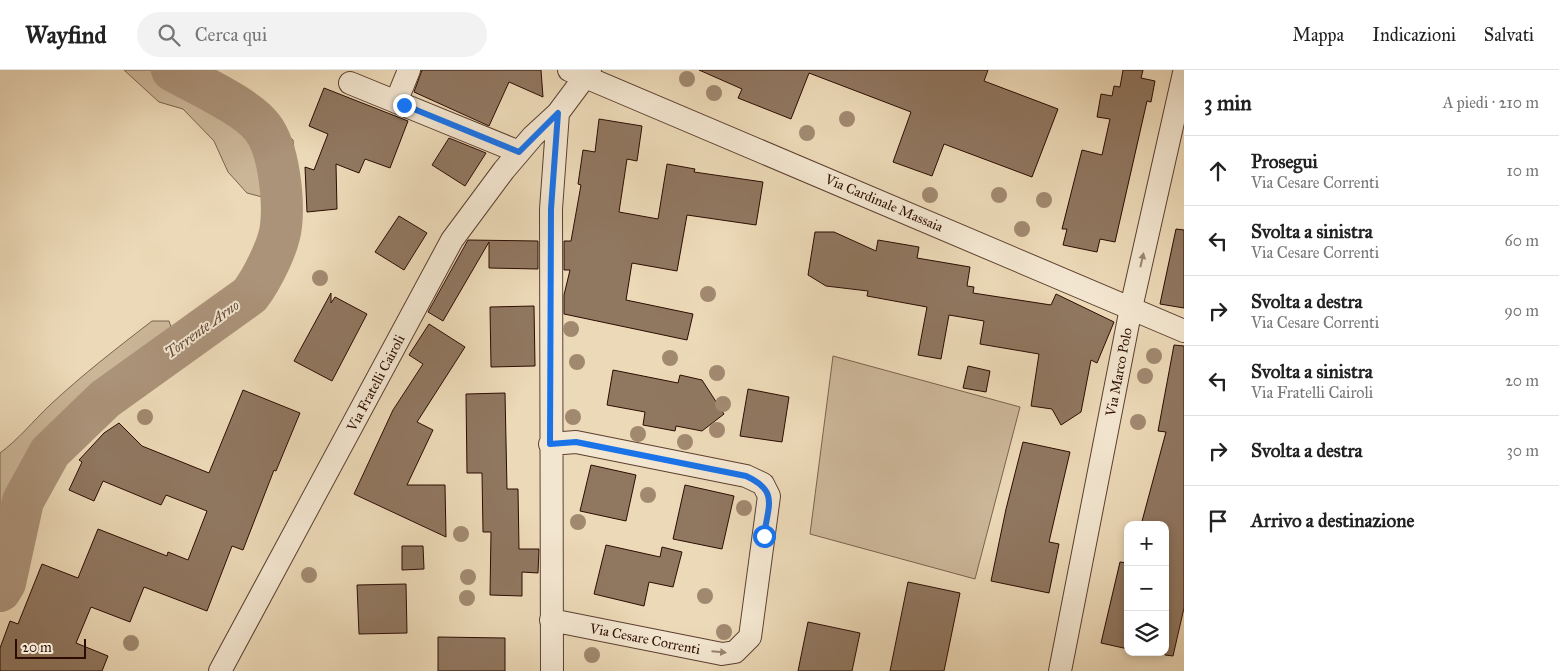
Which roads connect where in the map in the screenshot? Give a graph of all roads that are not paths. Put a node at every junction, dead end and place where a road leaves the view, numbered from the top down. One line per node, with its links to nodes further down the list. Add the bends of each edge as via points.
1 (409, 70): 5 (street)
2 (581, 72): 6 (street); 8 (street, Via Cardinale Massaia)
3 (1184, 74): 8 (street, Via Marco Polo, one-way to 3)
4 (350, 83): 5 (street)
5 (396, 102): 7 (street)
6 (558, 113): 7 (street, Via Fratelli Cairoli); 10 (street, via 551,209)
7 (519, 152): 12 (street, Via Fratelli Cairoli, via 452,240)
8 (1131, 308): 9 (street, Via Cardinale Massaia); 14 (street, Via Marco Polo)
9 (1184, 332)
10 (550, 444): 11 (street); 11 (street, Via Cesare Correnti, one-way to 10, via 722,654 735,652 750,637 770,496 762,484 746,476 576,442)
11 (551, 620): 13 (street)
12 (220, 671)
13 (552, 671)
14 (1060, 671)

